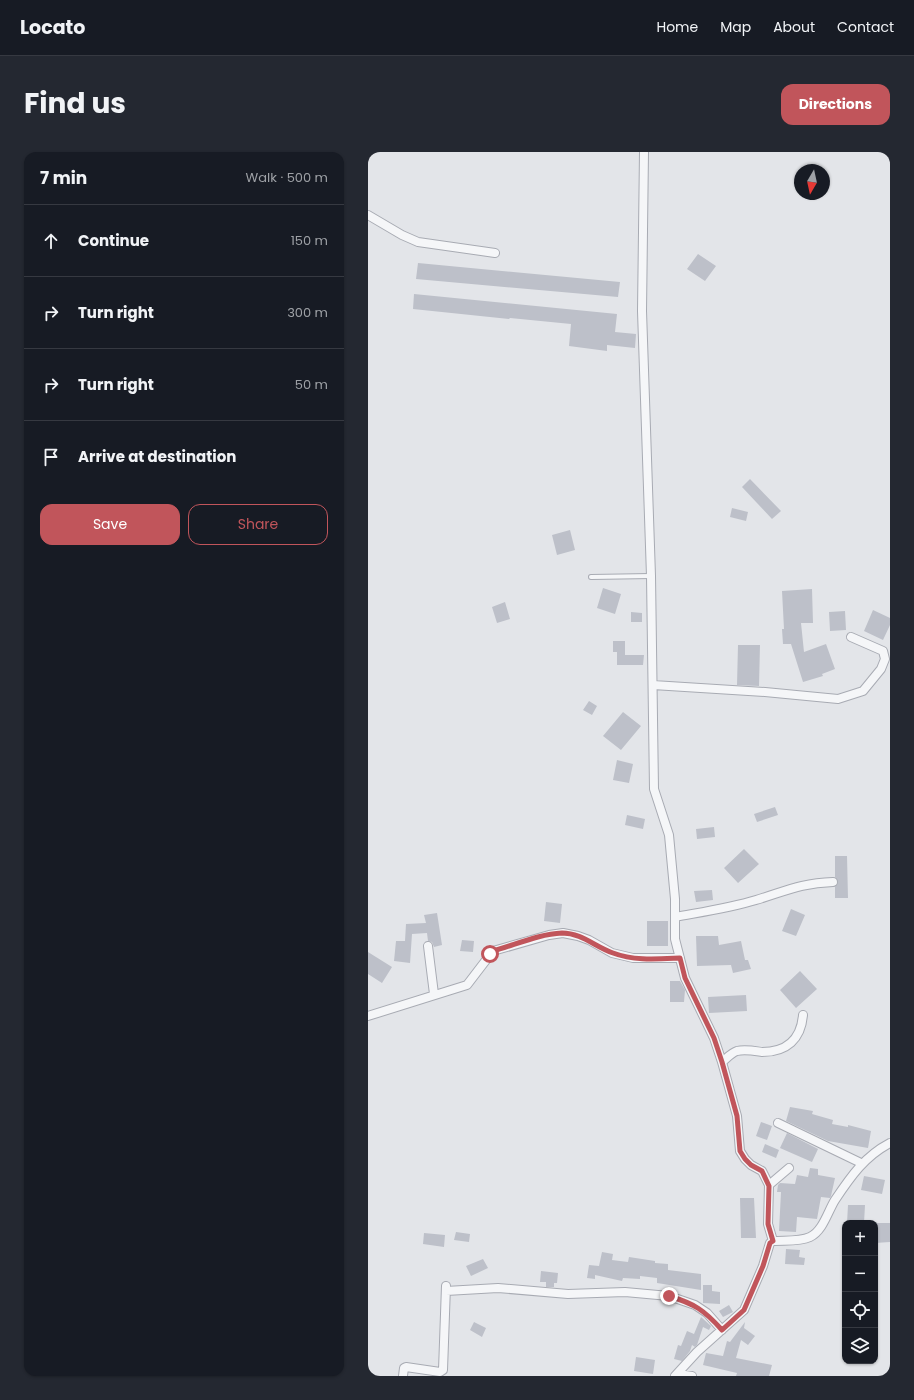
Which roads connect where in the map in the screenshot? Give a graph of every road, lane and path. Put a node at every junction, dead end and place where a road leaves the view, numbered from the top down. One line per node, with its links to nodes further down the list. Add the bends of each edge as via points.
1 (644, 152): 4 (street, via 642,311)
2 (368, 214): 3 (street, via 418,242)
3 (495, 253)
4 (651, 576): 5 (lane); 8 (street)
5 (591, 577)
6 (851, 638): 7 (street)
7 (888, 654): 8 (street, via 881,669 863,691 838,699)
8 (653, 685): 10 (street, via 654,789 669,835 676,899)
9 (833, 882): 10 (street, via 812,883 756,901)
10 (675, 917): 12 (street, via 675,939)
11 (428, 946): 13 (street)
12 (680, 958): 13 (street, via 633,958 612,953 578,936 563,933 549,935 493,951 467,985); 16 (street, via 685,978 714,1038)
13 (434, 994): 15 (street)
14 (803, 1015): 16 (street, via 799,1034 791,1044 771,1051 737,1051)
15 (368, 1016)
16 (722, 1062): 21 (street, via 737,1116 740,1151 751,1165 762,1171)
17 (778, 1123): 19 (street)
18 (890, 1143): 19 (street, via 876,1150)
19 (861, 1163): 22 (street, via 834,1201 823,1223 811,1237)
20 (789, 1168): 21 (street)
21 (769, 1186): 22 (street, via 768,1224)
22 (773, 1241): 23 (street, via 744,1310)
23 (722, 1330): 24 (street); 25 (street, via 707,1313 695,1305 669,1296 625,1292 568,1294 498,1288 446,1289 443,1370 440,1372 406,1367)
24 (676, 1375): 26 (street)
25 (403, 1376)
26 (692, 1376)

